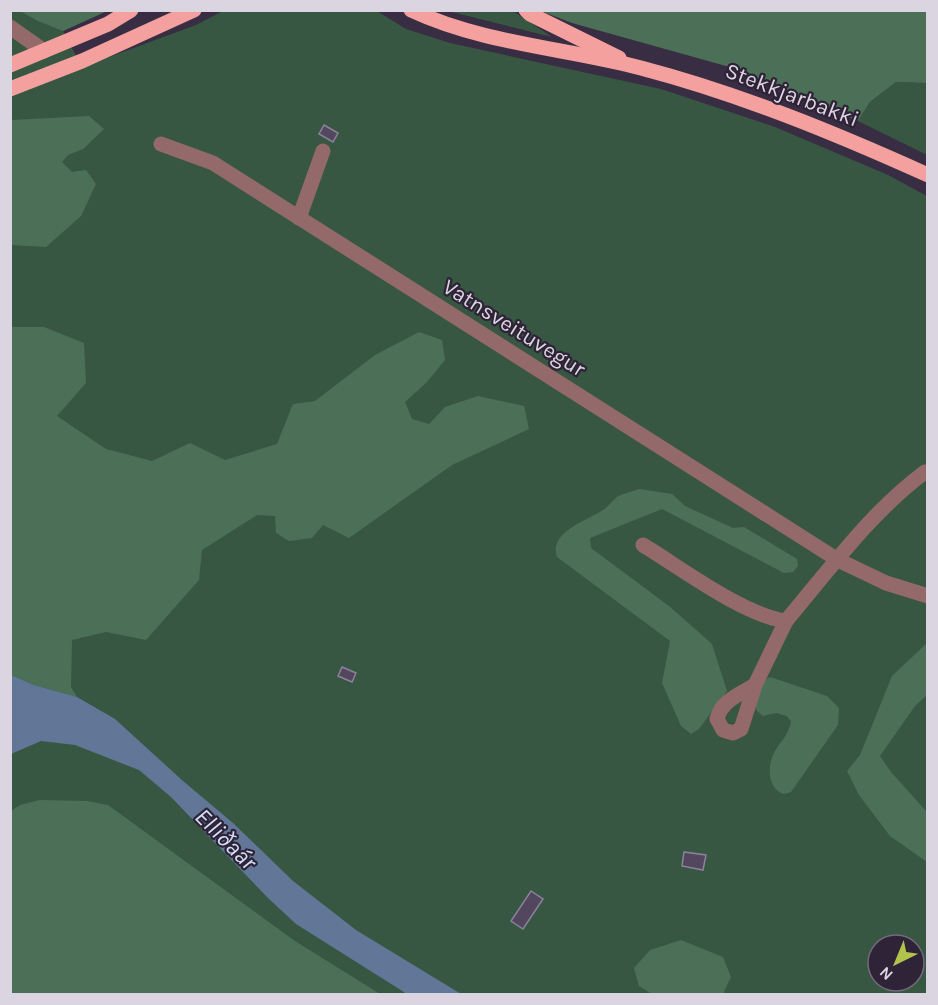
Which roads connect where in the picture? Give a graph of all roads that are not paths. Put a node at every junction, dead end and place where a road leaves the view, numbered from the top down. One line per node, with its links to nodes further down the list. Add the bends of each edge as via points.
1 (131, 10): 6 (main road)
2 (411, 10): 8 (main road, Stekkjarbakki, via 436,22 498,39)
3 (526, 10): 8 (main road, Stekkjarbakki)
4 (193, 12): 9 (main road)
5 (10, 27): 6 (street)
6 (44, 51): 7 (main road)
7 (10, 66)
8 (638, 67): 12 (main road, Stekkjarbakki, via 694,82 843,137)
9 (10, 89)
10 (161, 144): 13 (street, Vatnsveituvegur, via 213,163)
11 (323, 151): 13 (street)
12 (927, 175)
13 (299, 218): 16 (street, Vatnsveituvegur)
14 (925, 472): 16 (street, via 882,511)
15 (643, 545): 18 (street, via 723,595 769,618)
16 (838, 560): 17 (street, Vatnsveituvegur, via 886,583); 18 (street)
17 (927, 596)
18 (786, 621): 19 (street)
19 (755, 686)

